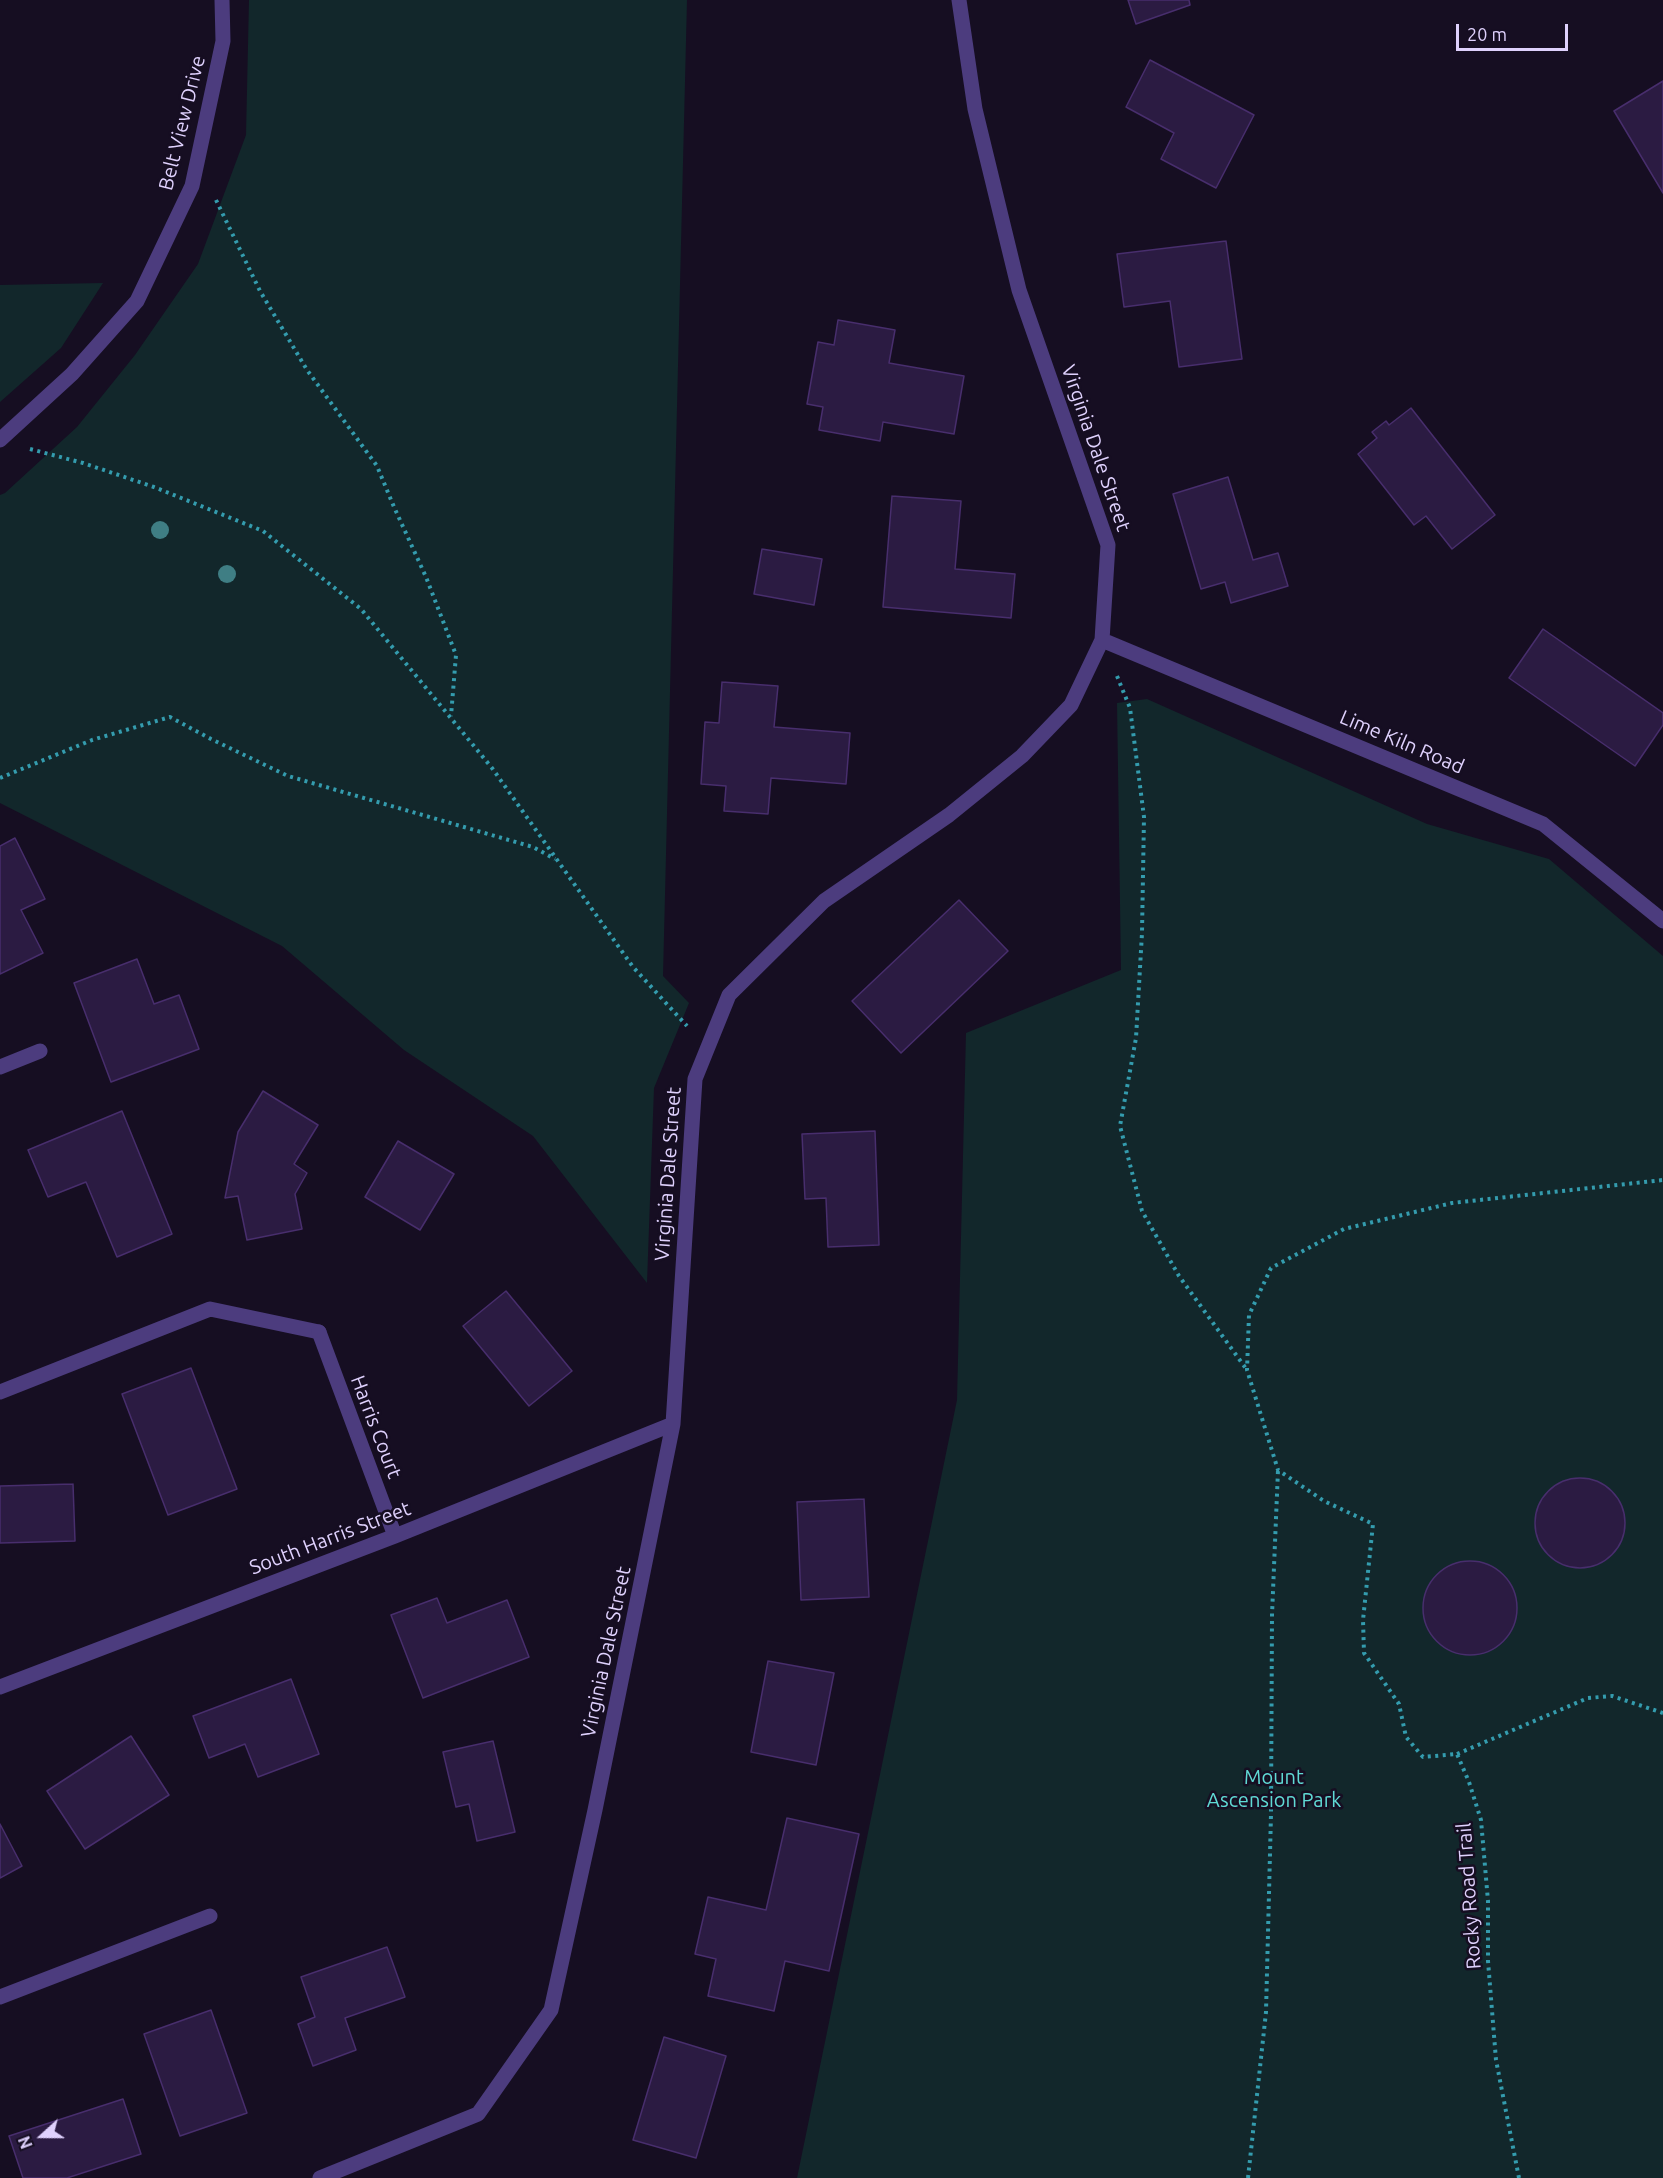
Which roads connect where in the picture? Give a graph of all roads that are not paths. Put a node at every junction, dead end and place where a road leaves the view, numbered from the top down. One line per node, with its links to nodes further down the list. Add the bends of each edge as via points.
1 (222, 0): 3 (street, Belt View Drive, via 223,41 192,186 137,301 72,374)
2 (959, 0): 4 (street, Virginia Dale Street, via 975,109 1020,290 1108,545)
3 (0, 440)
4 (1102, 640): 5 (street, Lime Kiln Road, via 1543,824); 9 (street, Virginia Dale Street, via 1071,705 1022,756 949,815 824,901 729,995 695,1079)
5 (1663, 921)
6 (40, 1051): 7 (street)
7 (0, 1067)
8 (0, 1392): 10 (street, Harris Court, via 210,1309 319,1332)
9 (674, 1424): 10 (street, South Harris Street); 14 (street, Virginia Dale Street, via 551,2010 478,2114)
10 (395, 1536): 11 (street, South Harris Street)
11 (0, 1687)
12 (210, 1916): 13 (street)
13 (0, 1997)
14 (320, 2178)

